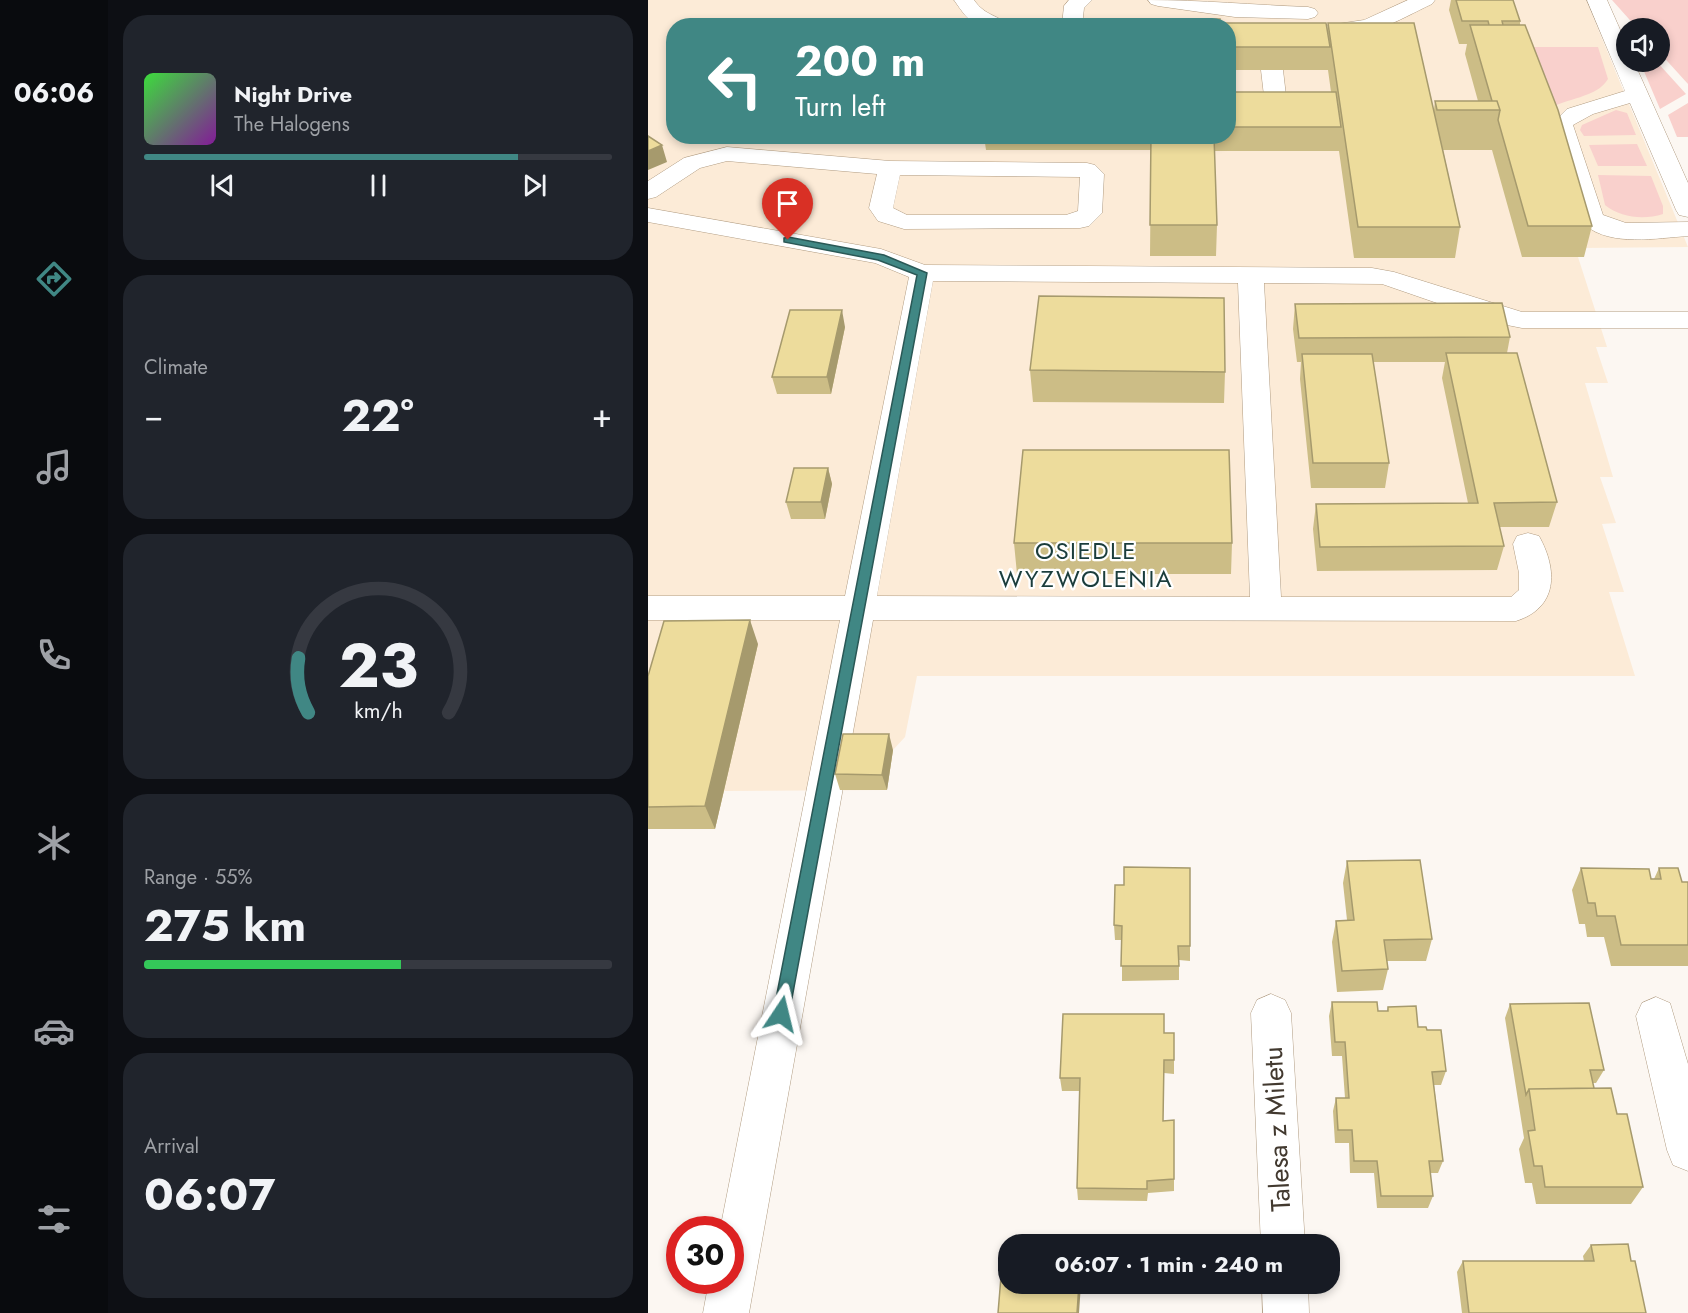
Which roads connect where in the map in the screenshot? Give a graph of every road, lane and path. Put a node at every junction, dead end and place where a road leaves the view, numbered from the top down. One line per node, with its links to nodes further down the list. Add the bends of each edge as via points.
1 (964, 0): 8 (street)
2 (1082, 0): 9 (street, via 1074,6)
3 (1158, 0): 6 (street)
4 (1425, 0): 10 (street, via 1361,28)
5 (1597, 0): 12 (street)
6 (1255, 12): 7 (street)
7 (1308, 13)
8 (980, 18)
9 (1073, 18)
10 (1236, 30)
11 (1272, 70): 13 (street)
12 (1639, 94): 16 (street); 18 (street, via 1575,112 1562,125 1592,219 1601,226 1631,230)
13 (1277, 113)
14 (890, 168): 14 (street, via 1087,170 1094,180 1090,213 1080,221 1066,222 904,222 887,216 881,208); 15 (street, via 727,154 692,163)
15 (648, 192)
16 (1688, 210)
17 (648, 215): 19 (street, via 880,257)
18 (1688, 229)
19 (922, 273): 20 (street); 23 (street)
20 (1251, 276): 21 (street, via 1385,277 1522,320); 25 (street)
21 (1688, 320)
22 (1528, 544): 25 (street, via 1535,596 1516,609)
23 (858, 606): 24 (street); 25 (street); 31 (street)
24 (648, 608)
25 (1266, 608)
26 (1271, 1013): 29 (street, Talesa z Miletu)
27 (1656, 1016): 28 (street)
28 (1688, 1150)
29 (1282, 1234)
30 (1285, 1294): 32 (street)
31 (726, 1313)
32 (1286, 1313)

